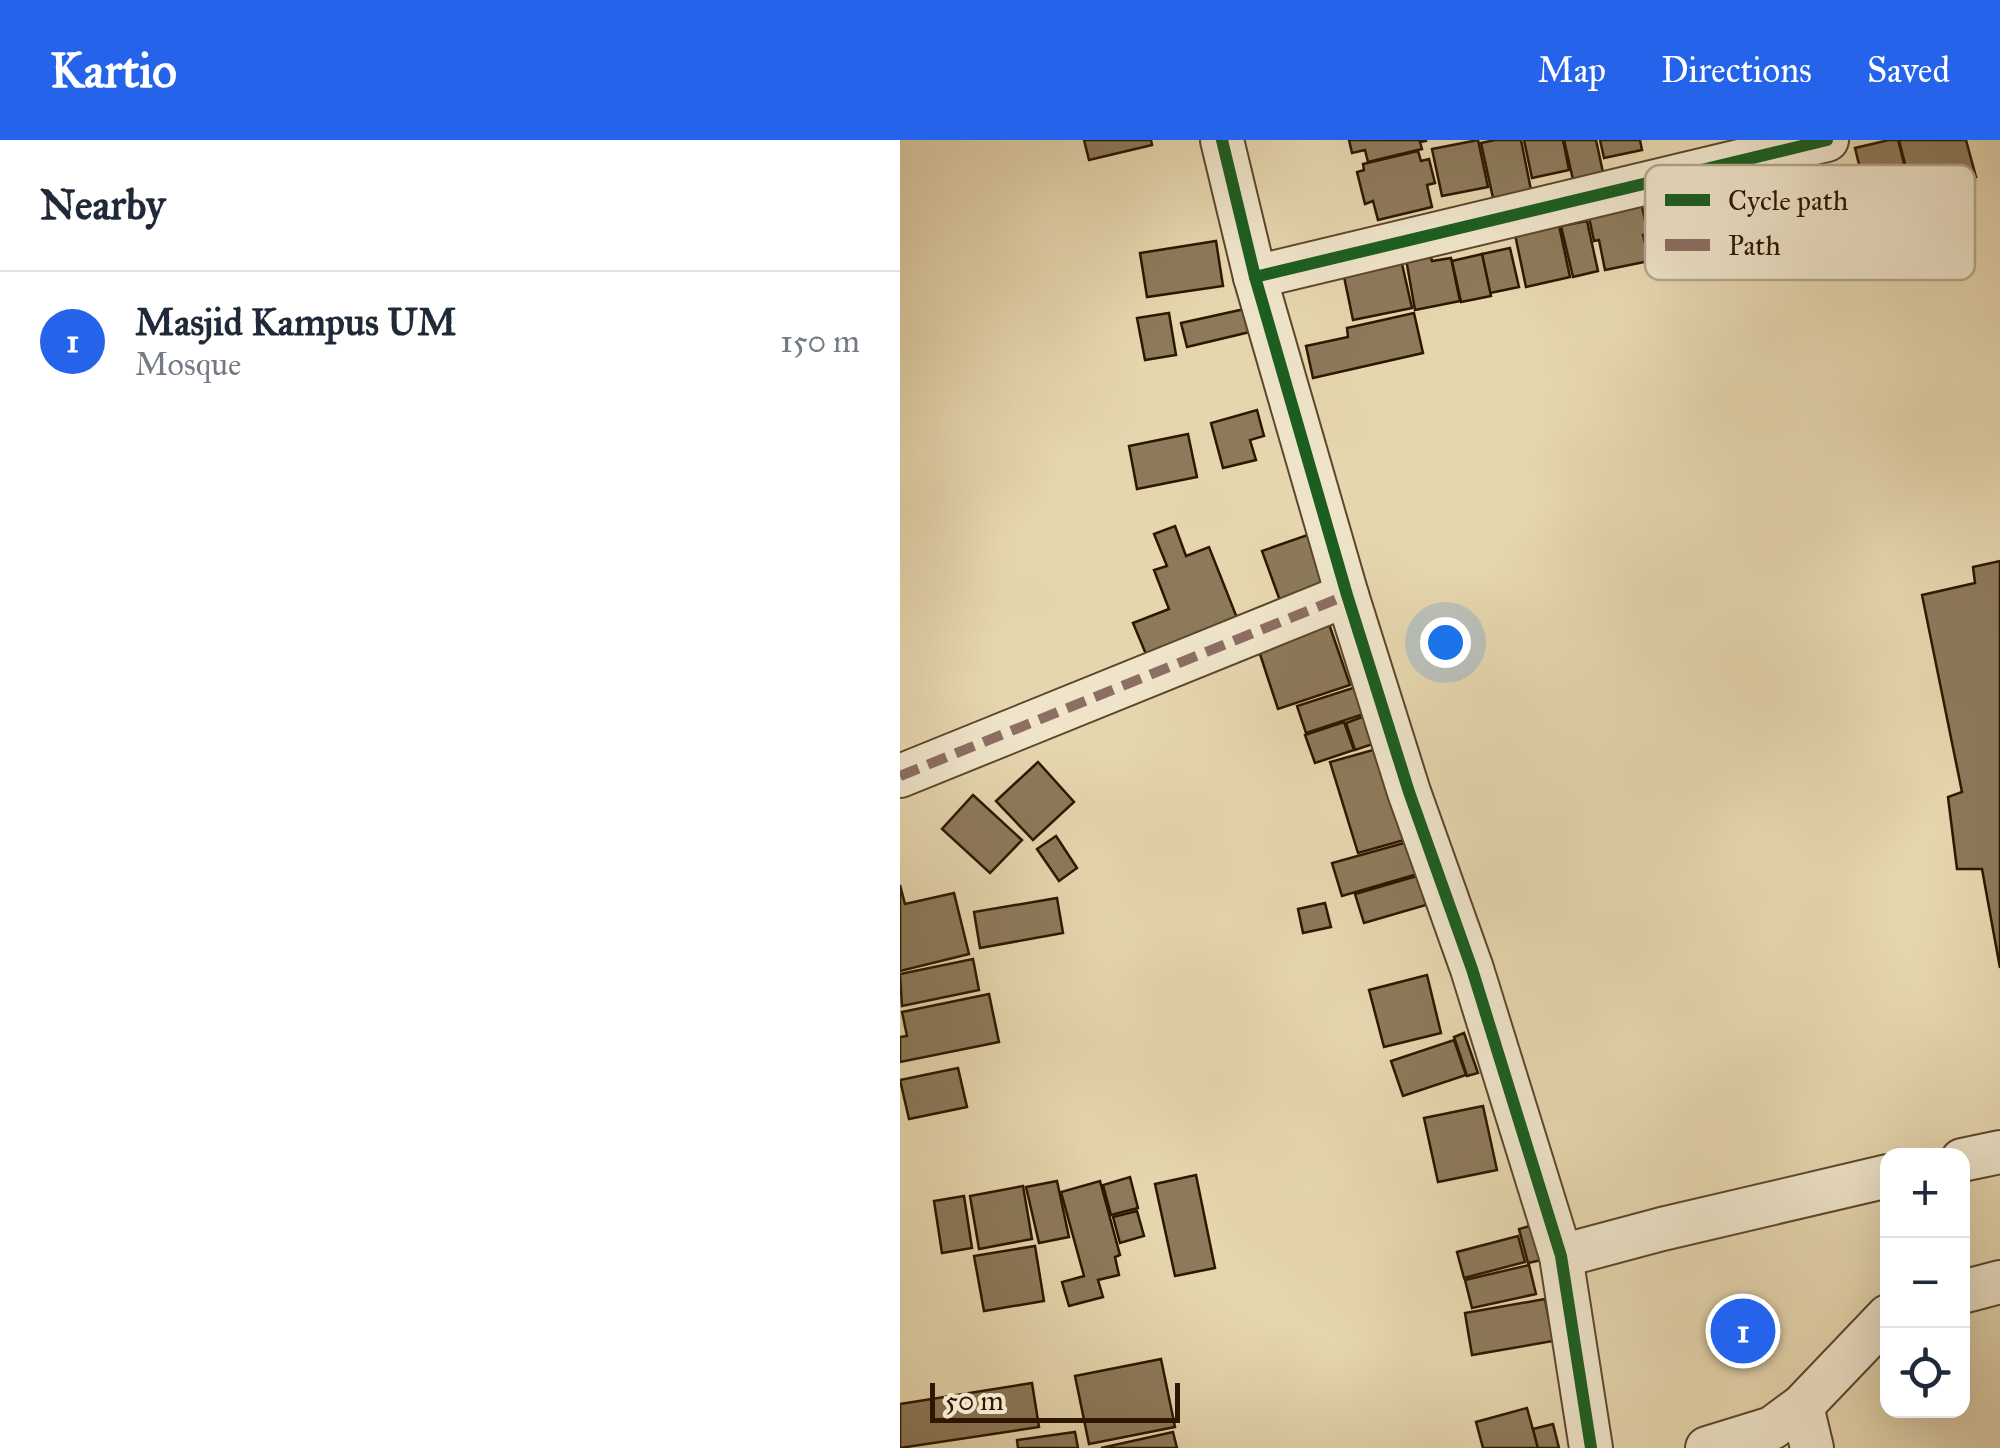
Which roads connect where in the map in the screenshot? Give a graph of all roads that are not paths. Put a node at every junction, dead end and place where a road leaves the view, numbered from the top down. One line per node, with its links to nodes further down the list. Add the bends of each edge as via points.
1 (1222, 140): 5 (street)
2 (1827, 140): 3 (street)
3 (1723, 165)
4 (1645, 184): 5 (street)
5 (1255, 277): 6 (street)
6 (1347, 595): 7 (street); 11 (street)
7 (900, 776)
8 (2000, 1152): 9 (street)
9 (1970, 1158)
10 (1880, 1178): 11 (street)
11 (1562, 1256): 16 (street)
12 (2000, 1282): 13 (street)
13 (1970, 1290)
14 (1880, 1324): 15 (street)
15 (1802, 1406): 17 (street, via 1772,1428); 18 (street)
16 (1591, 1448)
17 (1707, 1448)
18 (1812, 1448)

